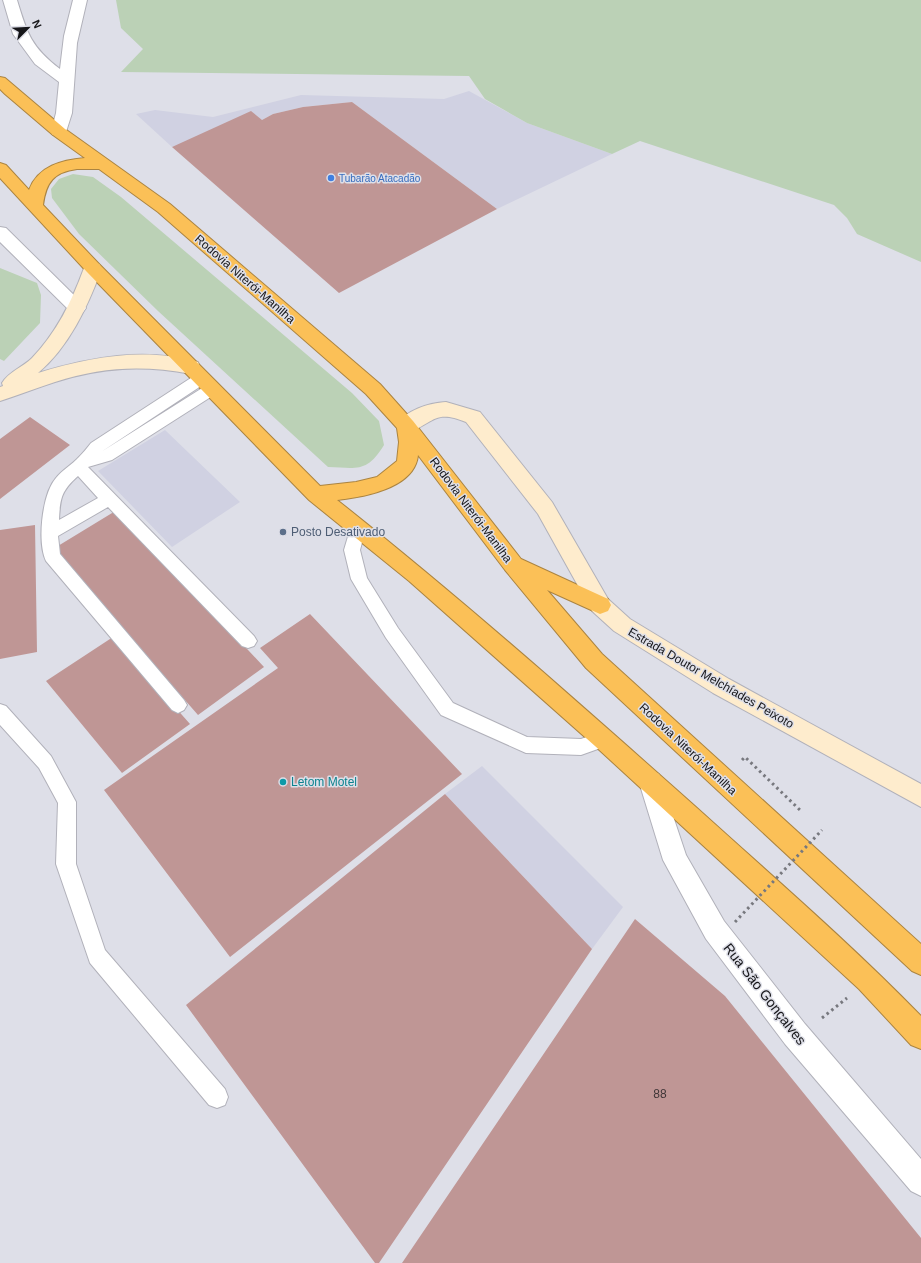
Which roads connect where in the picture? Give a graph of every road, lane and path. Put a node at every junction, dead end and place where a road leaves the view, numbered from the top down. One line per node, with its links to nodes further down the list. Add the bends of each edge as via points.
1 (10, 0): 4 (street, via 20,34 40,61)
2 (80, 0): 4 (street, via 68,56)
3 (0, 81): 5 (highway, Rodovia Niterói-Manilha)
4 (67, 81): 5 (street, via 64,119)
5 (60, 132): 6 (highway, Rodovia Niterói-Manilha)
6 (103, 164): 8 (highway, via 78,162 54,171 40,184); 15 (highway, Rodovia Niterói-Manilha, via 164,208 373,390)
7 (0, 168): 8 (highway)
8 (35, 206): 10 (highway)
9 (0, 232): 11 (street)
10 (93, 268): 11 (street); 12 (highway)
11 (77, 308): 13 (street, via 62,335 37,364)
12 (202, 378): 14 (street, via 160,362 135,360 54,376); 16 (lane, via 107,456); 17 (highway)
13 (0, 391)
14 (0, 394)
15 (406, 426): 17 (highway, via 409,442 407,464 383,483 356,490); 21 (highway, Rodovia Niterói-Manilha); 22 (street, Estrada Doutor Melchíades Peixoto, via 424,413 441,409 458,410 473,417 544,508)
16 (81, 464): 18 (lane); 20 (lane, via 61,482 56,491 52,502)
17 (316, 494): 19 (highway)
18 (109, 499): 20 (lane); 23 (lane)
19 (358, 527): 26 (highway); 26 (lane, via 352,550 359,578 392,633 446,709 526,745 581,747)
20 (50, 533): 24 (lane, via 52,556)
21 (512, 564): 22 (highway); 31 (highway, Rodovia Niterói-Manilha, via 594,662)
22 (600, 605): 28 (street, Estrada Doutor Melchíades Peixoto, via 622,625 720,686)
23 (248, 640)
24 (178, 705)
25 (0, 712): 35 (lane, via 45,762 67,802 66,864 97,956)
26 (603, 739): 27 (highway)
27 (651, 782): 32 (highway); 36 (street, Rua São Gonçalves, via 675,860 715,930 795,1034)
28 (921, 796)
29 (822, 830): 30 (path, bridge, via 736,922)
30 (741, 928)
31 (921, 962)
32 (868, 980): 33 (path, via 823,1018); 34 (highway)
33 (818, 1013)
34 (921, 1034)
35 (217, 1097)
36 (921, 1181)

